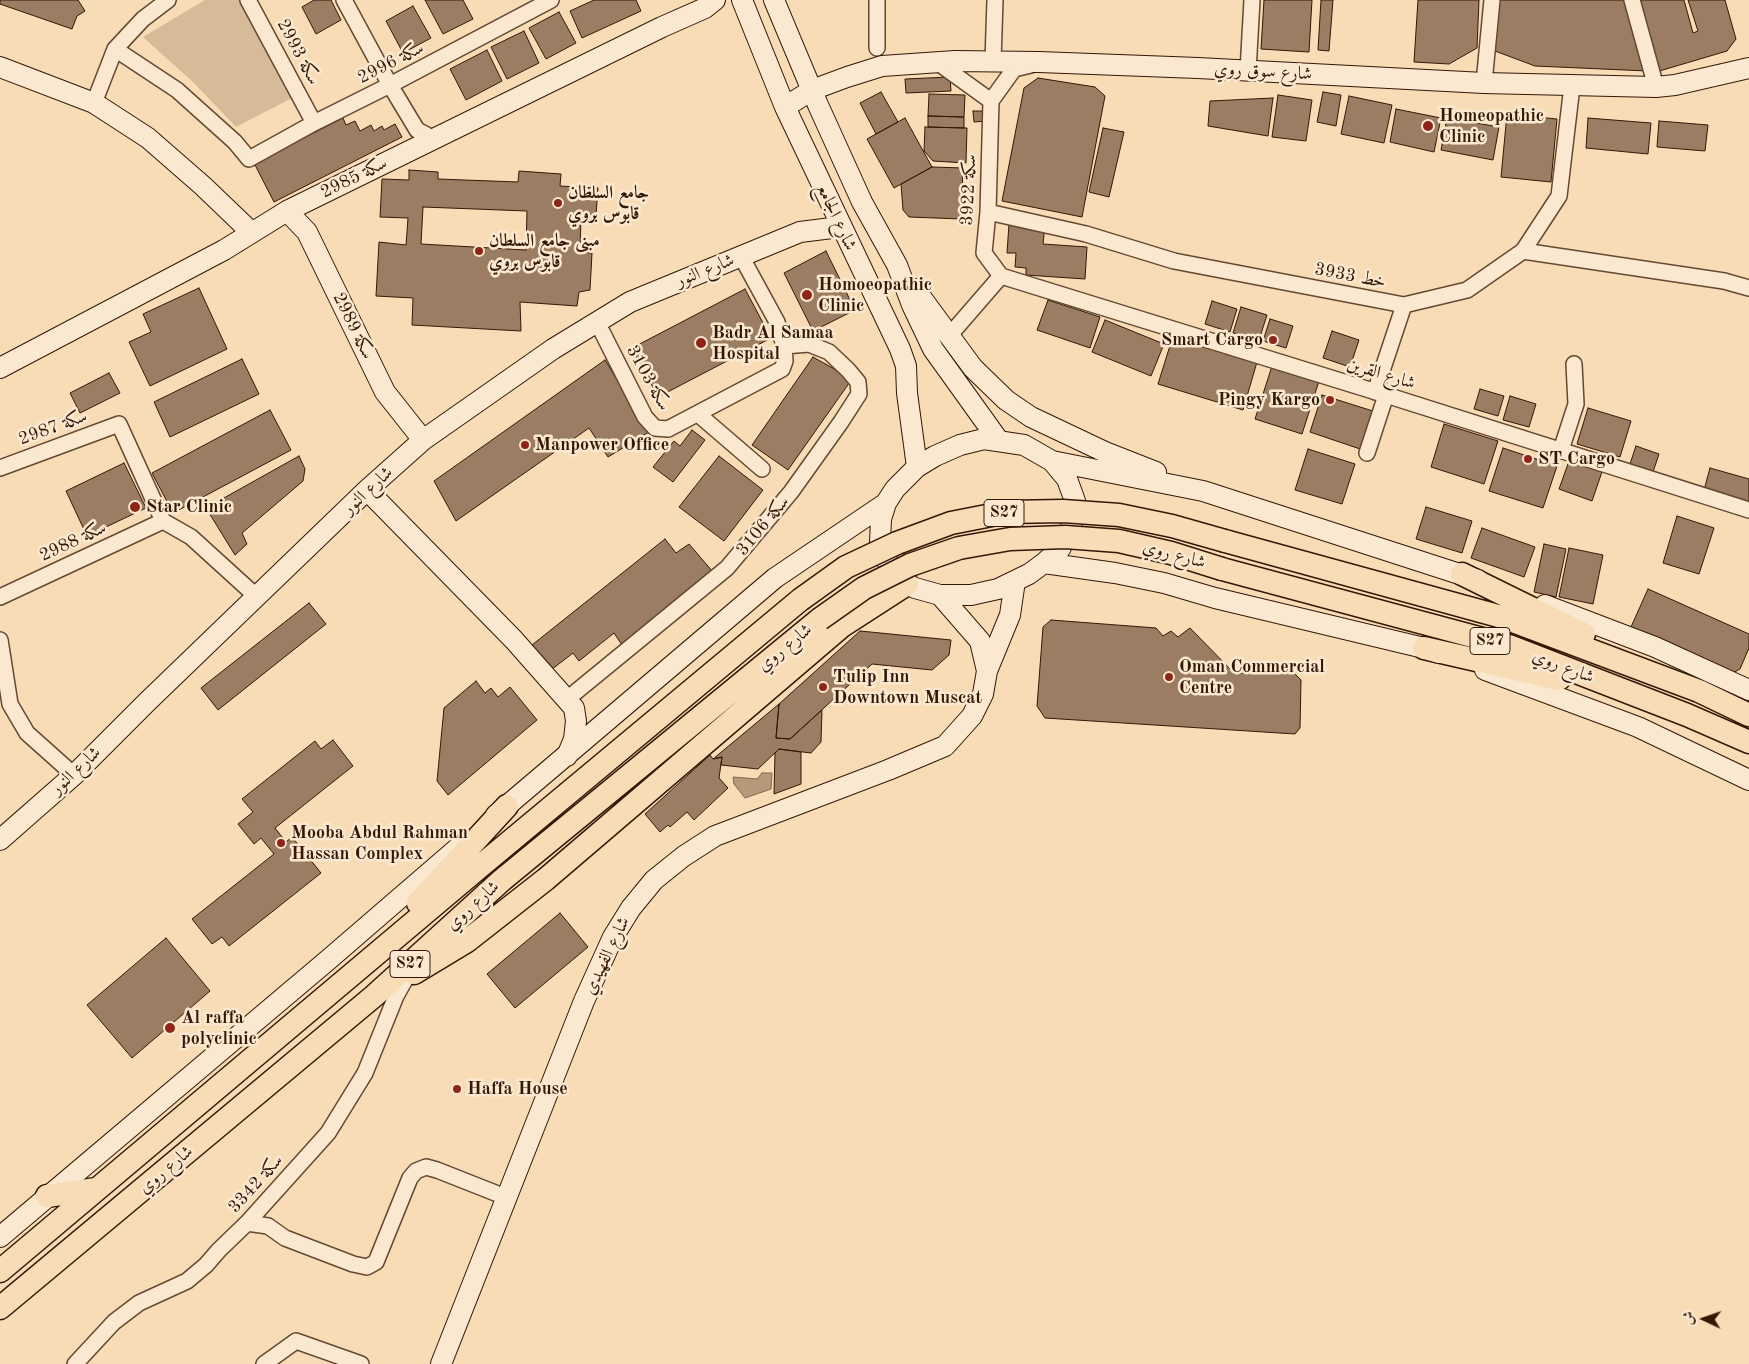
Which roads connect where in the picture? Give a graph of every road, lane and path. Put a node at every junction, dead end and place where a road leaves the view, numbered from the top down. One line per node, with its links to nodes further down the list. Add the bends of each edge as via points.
1 (168, 0): 13 (street, via 143,19)
2 (248, 0): 29 (street, سكة 2993)
3 (344, 0): 22 (street)
4 (550, 0): 22 (street, سكة 2996)
5 (715, 0): 30 (main road, سكة 2985, via 705,8)
6 (742, 0): 28 (main road, شارع الجامع)
7 (774, 0): 25 (main road, شارع الجامع)
8 (877, 0): 14 (street)
9 (995, 0): 15 (street)
10 (1252, 0): 20 (street)
11 (1492, 0): 21 (street)
12 (1632, 0): 24 (street)
13 (115, 48): 27 (street); 29 (street, سكة 2996, via 177,90 235,142 249,159)
14 (877, 48)
15 (993, 61): 16 (main road, شارع سوق روي); 17 (main road, شارع سوق روي)
16 (937, 62): 25 (main road, شارع سوق روي, via 882,66); 26 (street)
17 (1038, 62): 20 (main road, شارع سوق روي); 26 (street, via 1014,70)
18 (0, 67): 27 (main road)
19 (1749, 68): 24 (main road, شارع سوق روي)
20 (1248, 70): 21 (main road, شارع سوق روي)
21 (1484, 83): 23 (main road, شارع سوق روي)
22 (390, 85): 29 (street, سكة 2996); 30 (street)
23 (1572, 86): 24 (main road, شارع سوق روي); 37 (street, 3933 خط, via 1559,196)
24 (1656, 87)
25 (812, 90): 28 (main road, شارع سوق روي); 39 (main road, شارع الجامع, via 862,202)
26 (991, 100): 33 (street, سكة 3922)
27 (94, 103): 35 (main road, via 148,138)
28 (785, 107): 31 (main road, شارع الجامع)
29 (314, 123)
30 (422, 139): 32 (main road, سكة 2985)
31 (828, 199): 34 (main road, شارع الجامع); 36 (main road, شارع النور)
32 (287, 211): 35 (main road, سكة 2985); 50 (main road, سكة 2989, via 308,232 385,392)
33 (988, 212): 40 (street, سكة 3922, via 984,252); 42 (street, 3933 خط, via 1086,234 1174,261)
34 (840, 227): 36 (main road, شارع النور); 55 (main road, شارع الجامع, via 906,366)
35 (251, 232): 47 (main road, سكة 2985, via 224,250)
36 (800, 232): 38 (main road, شارع النور)
37 (1523, 251): 41 (street, via 1724,281); 42 (street, 3933 خط, via 1467,290)
38 (741, 256): 43 (main road, شارع النور, via 630,302); 45 (street, سكة 3103, via 778,322)
39 (897, 265): 44 (main road); 51 (main road, شارع الجامع, via 933,349)
40 (1001, 276): 44 (street); 48 (street, شارع القرين)
41 (1749, 288)
42 (1404, 305): 48 (street)
43 (597, 322): 49 (street, سكة 3103, via 645,418 655,428 668,429); 50 (main road, شارع النور)
44 (949, 336): 59 (main road, via 973,368 1006,400 1031,417 1105,452)
45 (784, 346): 49 (street, سكة 3103, via 782,369); 75 (street, سكة 3106, via 809,344 829,352 858,382 858,394 850,408 791,492 727,568)
46 (1574, 364): 52 (street, via 1576,404)
47 (0, 368)
48 (1380, 393): 52 (street, شارع القرين); 53 (street)
49 (698, 414): 57 (street)
50 (423, 440): 58 (main road, شارع النور)
51 (999, 441): 54 (main road, via 1024,445); 55 (main road, via 984,440 960,445)
52 (1561, 450): 61 (street, شارع القرين)
53 (1367, 453)
54 (1052, 460): 59 (main road); 63 (main road, via 1067,479 1075,501 1071,528 1060,549)
55 (917, 467): 60 (main road)
56 (0, 468): 62 (street, سكة 2987, via 119,424)
57 (762, 469)
58 (367, 490): 69 (main road, شارع النور); 75 (main road, via 514,640)
59 (1203, 491): 64 (main road)
60 (886, 503): 66 (main road, via 881,519 880,543 888,563); 80 (main road, via 775,578)
61 (1749, 510)
62 (163, 521): 68 (street, سكة 2988); 69 (street, via 191,537)
63 (1044, 564): 65 (main road); 71 (main road, via 1164,583)
64 (1462, 574): 73 (main road, via 1655,647); 74 (main road)
65 (1015, 581): 67 (main road, via 971,595); 72 (main road, شارع الفهيدي, via 1010,615)
66 (907, 584): 67 (main road); 86 (main road, via 842,626 546,879 467,941)
67 (940, 595): 72 (main road, شارع الفهيدي, via 980,641)
68 (0, 597)
69 (257, 597): 81 (main road, شارع النور)
70 (0, 640): 76 (street)
71 (1424, 648): 77 (main road, via 1538,673); 82 (main road, via 1638,727)
72 (987, 671): 90 (main road, شارع الفهيدي, via 983,694 972,716 946,746 715,836 654,880 613,937 584,1001)
73 (1749, 690)
74 (1699, 691): 78 (main road, شارع روي / S27); 85 (main road, شارع روي / S27, bridge, via 1502,617 1172,526 1119,515 1063,511 1007,512 951,523 846,567 800,600)
75 (566, 700): 80 (main road, via 574,708 576,720 574,739)
76 (5, 704): 81 (street, via 27,733)
77 (1687, 715): 79 (main road, شارع روي / S27); 87 (main road, شارع روي / S27, bridge, via 1509,646 1119,541 1010,539 959,548 910,565 864,588 820,619 502,880)
78 (1749, 715)
79 (1749, 742)
80 (567, 756): 83 (main road)
81 (74, 775): 84 (main road, شارع النور)
82 (1749, 780)
83 (506, 806): 85 (main road); 89 (main road)
84 (0, 840)
85 (353, 974): 88 (main road, شارع روي / S27)
86 (406, 978): 87 (main road); 91 (street, سكة 3342, via 365,1073 346,1105 328,1133)
87 (374, 996): 96 (main road, شارع روي / S27)
88 (97, 1189): 89 (main road); 95 (main road, شارع روي / S27)
89 (47, 1196): 94 (main road)
90 (508, 1198): 93 (street, via 436,1170 416,1171 410,1178 376,1262 367,1267 285,1238); 100 (main road, شارع الفهيدي)
91 (263, 1205): 92 (street, سكة 3342); 93 (street)
92 (247, 1223): 93 (street); 97 (street, سكة 3342, via 187,1282 139,1303 114,1322)
93 (268, 1226)
94 (0, 1237)
95 (0, 1271)
96 (0, 1308)
97 (75, 1364)
98 (264, 1364): 99 (street, via 296,1341)
99 (361, 1364)
100 (441, 1364)

